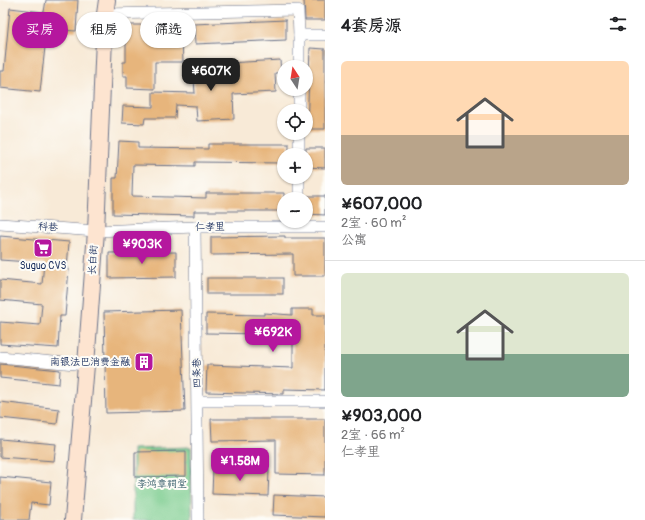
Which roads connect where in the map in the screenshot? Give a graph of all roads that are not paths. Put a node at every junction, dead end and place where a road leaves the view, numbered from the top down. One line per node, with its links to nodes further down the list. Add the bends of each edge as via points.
1 (106, 7): 2 (street, via 298,10); 10 (street, 长白街)
2 (299, 35): 3 (street); 4 (street)
3 (325, 35)
4 (299, 60)
5 (0, 224): 10 (street, 科巷)
6 (277, 225): 8 (street, 仁孝里)
7 (313, 226): 9 (street, 仁孝里)
8 (195, 227): 10 (street, 仁孝里); 14 (street, 四条巷)
9 (325, 227)
10 (96, 231): 12 (street, 长白街)
11 (0, 357): 12 (street)
12 (86, 365): 15 (street, 长白街)
13 (325, 400): 14 (street)
14 (198, 401): 16 (street, 四条巷)
15 (73, 520)
16 (198, 520)

